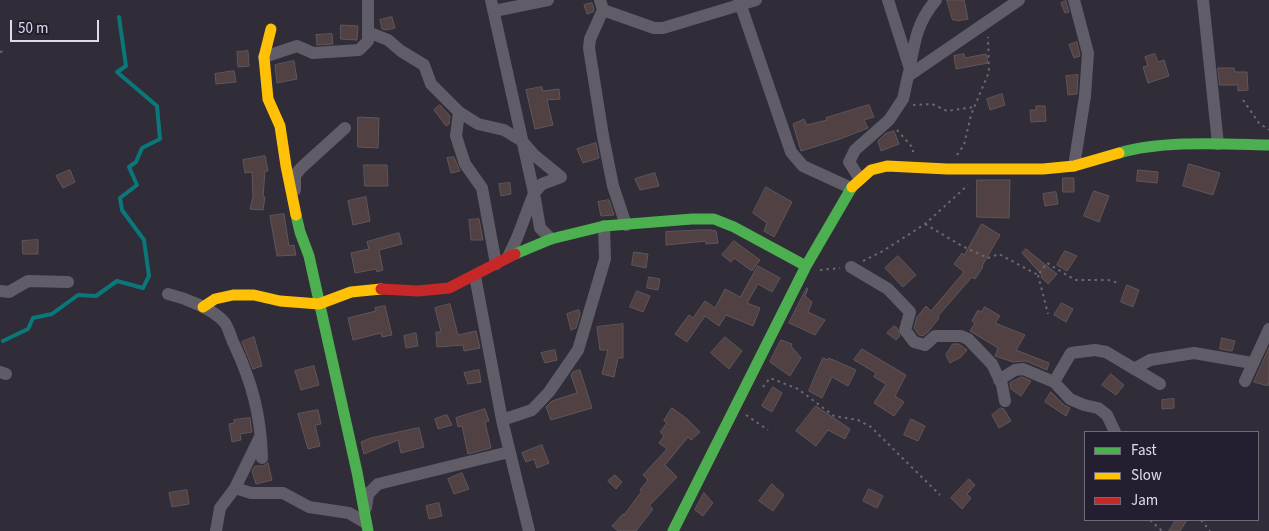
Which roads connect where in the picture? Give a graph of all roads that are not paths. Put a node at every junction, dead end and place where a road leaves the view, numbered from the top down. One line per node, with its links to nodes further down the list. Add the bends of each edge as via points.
1 (368, 0): 13 (street)
2 (548, 0): 11 (street)
3 (756, 0): 9 (street)
4 (888, 0): 15 (street)
5 (936, 0): 15 (street, via 924,13 914,40)
6 (1019, 0): 15 (street)
7 (1074, 0): 21 (street, via 1088,53)
8 (1203, 0): 19 (street)
9 (740, 2): 10 (street, via 663,28 654,28); 23 (street, via 791,152 803,166)
10 (602, 5): 26 (street, via 589,48 611,178)
11 (492, 6): 18 (street)
12 (271, 28): 14 (street)
13 (368, 32): 14 (street, via 368,42 359,50 314,53 297,46); 16 (street, via 388,40 424,65 431,84)
14 (264, 57): 25 (street, via 268,99 280,126)
15 (909, 72): 22 (street, via 903,99 890,120 855,150 849,162)
16 (459, 112): 18 (street, via 478,124 504,130); 30 (street, via 456,136 465,164 482,188)
17 (345, 128): 25 (street, via 295,175)
18 (522, 141): 24 (street); 24 (street, via 561,177 542,184)
19 (1218, 144): 20 (street); 21 (street, via 1140,147)
20 (1269, 145)
21 (1074, 166): 22 (street, via 1043,169 887,166 872,170)
22 (860, 179): 23 (street)
23 (851, 188): 31 (street)
24 (534, 194): 28 (street, via 540,228); 29 (street)
25 (296, 213): 37 (street)
26 (626, 225): 27 (street); 31 (street, via 714,220 734,227)
27 (604, 226): 28 (street); 47 (street, via 605,259 578,350 549,392 532,410)
28 (551, 239): 29 (street)
29 (508, 257): 30 (street)
30 (496, 264): 33 (street)
31 (806, 266): 56 (street)
32 (851, 267): 42 (street, via 888,289 910,312 905,330 914,342 925,345 936,336 968,339 992,364)
33 (475, 276): 37 (street, via 449,288 351,292); 47 (street)
34 (68, 282): 35 (street, via 28,281 9,292)
35 (0, 291)
36 (168, 294): 38 (street)
37 (319, 304): 38 (street, via 233,295 215,298); 53 (street)
38 (203, 307): 49 (street, via 224,323 245,367 254,391)
39 (1269, 329): 40 (street)
40 (1252, 362): 41 (street, via 1194,353 1150,360); 43 (street)
41 (1134, 369): 44 (street, via 1106,352 1071,353); 45 (street)
42 (999, 380): 44 (street, via 1023,369); 46 (street)
43 (1245, 381)
44 (1054, 382): 48 (street, via 1070,398 1098,408 1107,415)
45 (1160, 384)
46 (1005, 401)
47 (502, 420): 50 (street)
48 (1115, 431)
49 (262, 434): 51 (street); 52 (street)
50 (510, 452): 53 (street, via 378,484 368,494); 55 (street)
51 (262, 458)
52 (235, 488): 53 (street, via 251,493 282,493 309,507 349,513); 54 (street, via 220,508)
53 (366, 523)
54 (216, 531)
55 (529, 531)
56 (673, 531)

